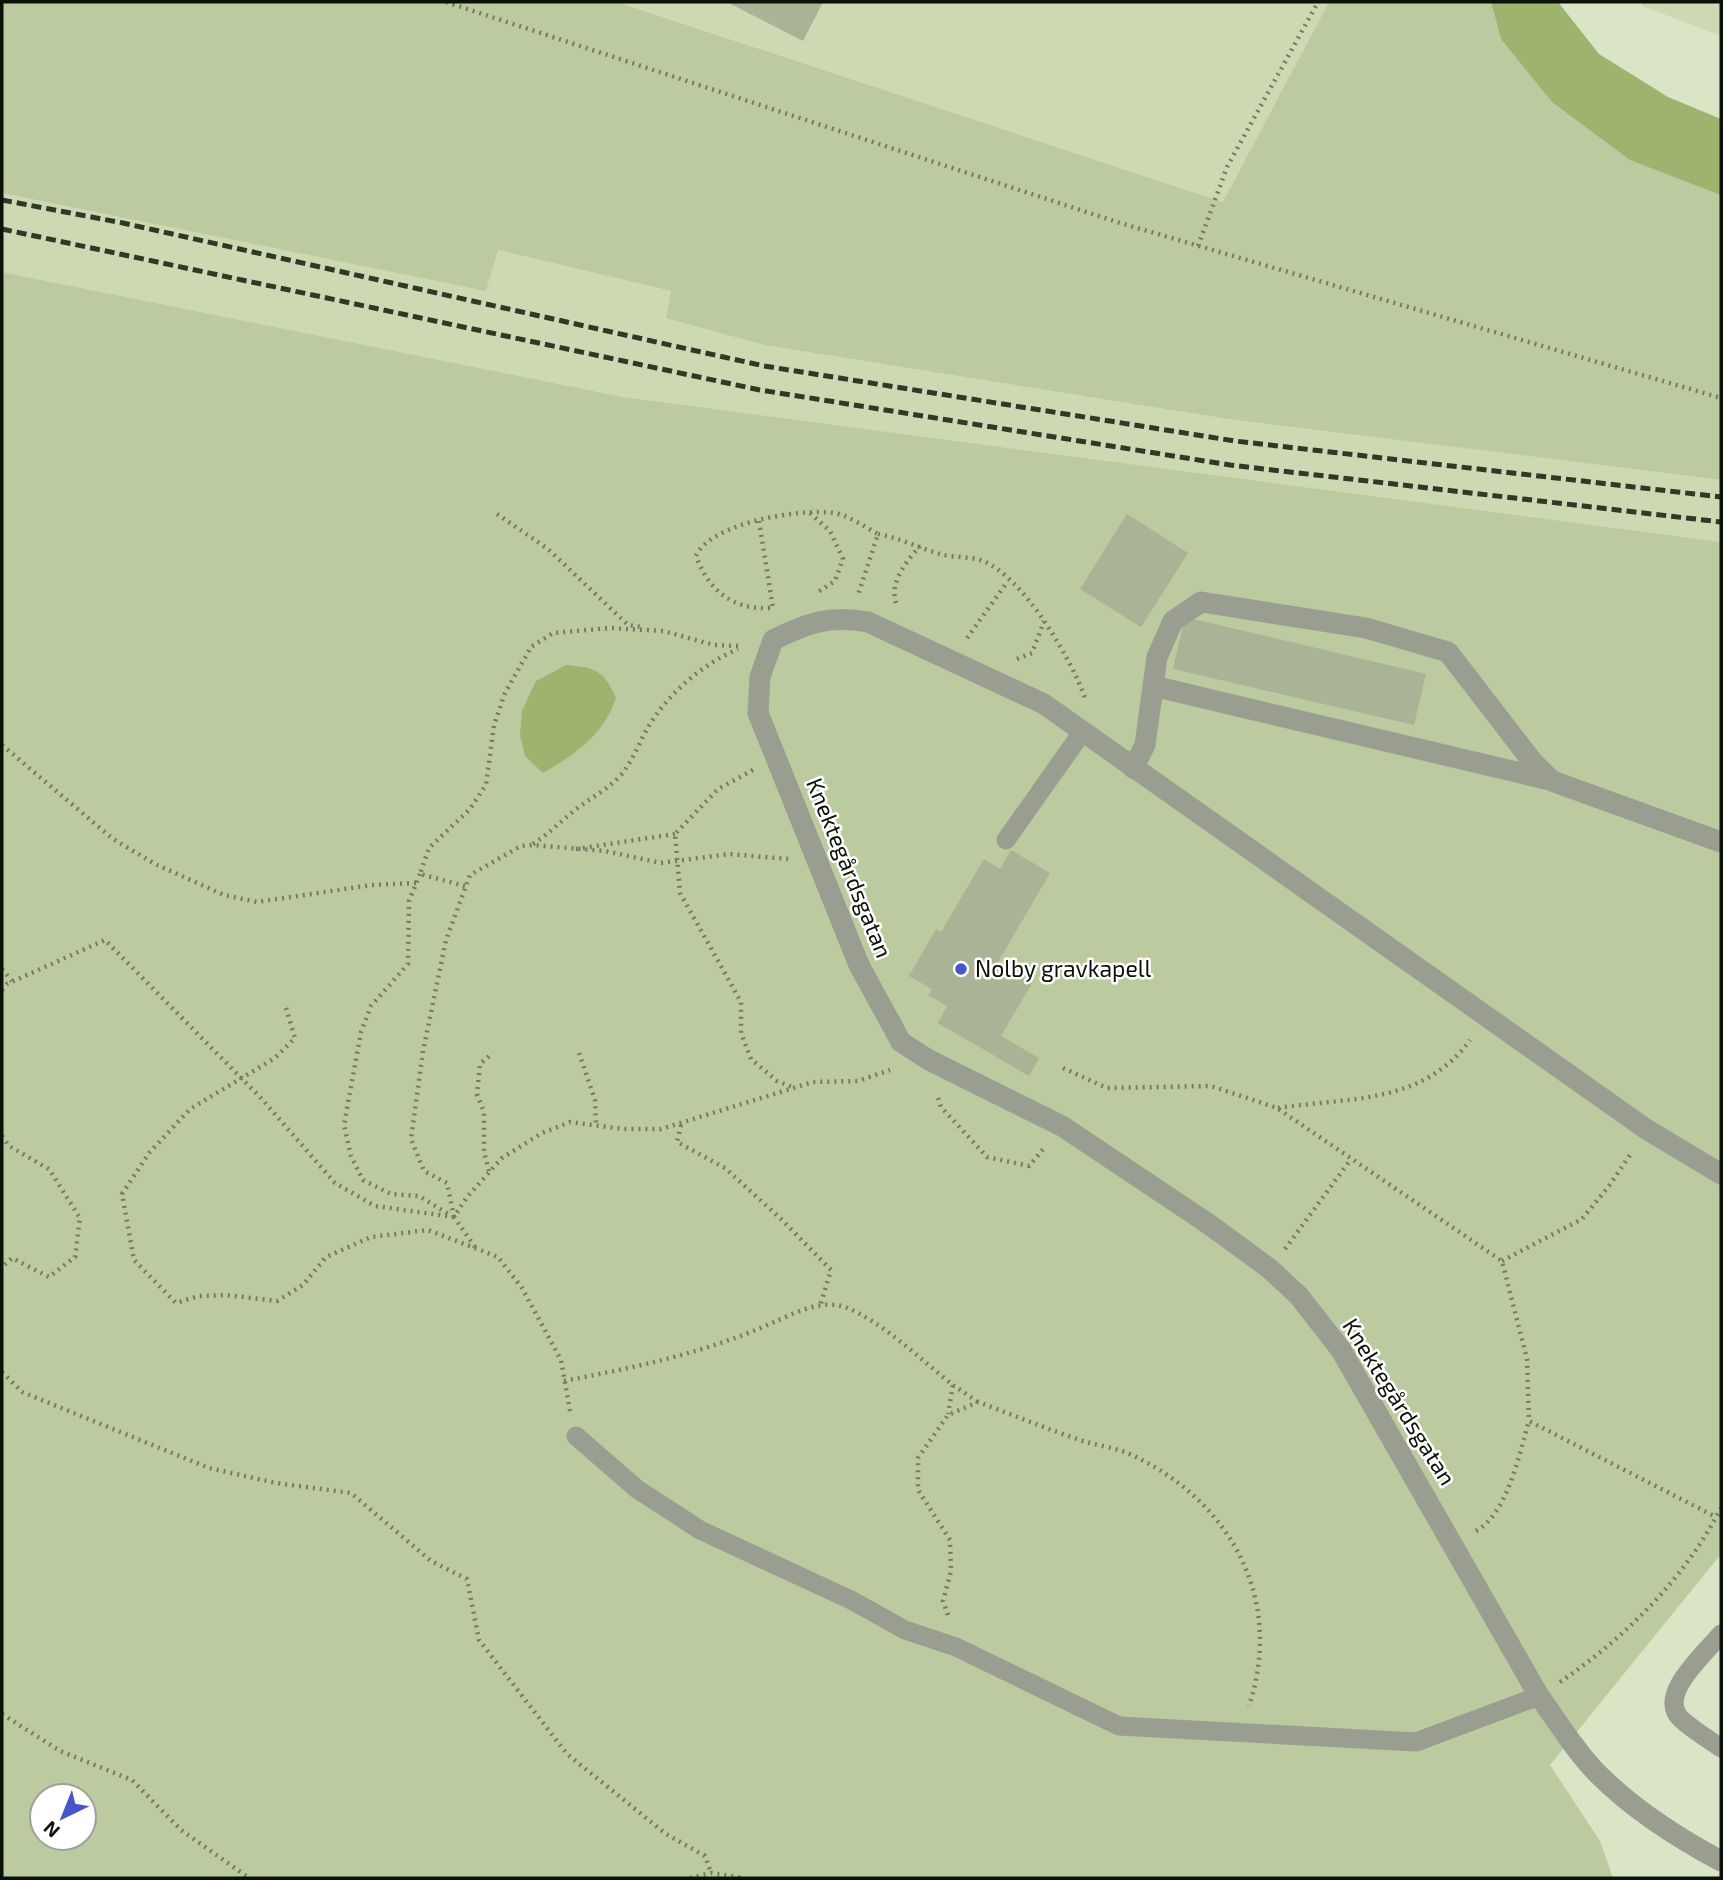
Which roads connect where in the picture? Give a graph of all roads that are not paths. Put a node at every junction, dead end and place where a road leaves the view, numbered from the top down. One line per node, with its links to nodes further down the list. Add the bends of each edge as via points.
1 (1153, 686): 3 (street, via 1145,746); 4 (street); 4 (street, via 1157,657 1174,621 1202,602 1366,628 1448,652)
2 (1083, 731): 3 (street, Knektegårdsgatan); 5 (lane); 10 (street, Knektegårdsgatan, via 1044,704 868,622 812,621 773,640 760,677 758,713 859,965 901,1042 1062,1126 1270,1269 1298,1296 1341,1350)
3 (1133, 768): 7 (street, Knektegårdsgatan, via 1646,1129)
4 (1552, 781): 6 (street)
5 (1006, 840)
6 (1721, 842)
7 (1721, 1174)
8 (576, 1436): 10 (lane, via 638,1489 700,1530 905,1630 956,1647 1119,1726 1416,1742)
9 (1721, 1634): 11 (lane, via 1674,1691 1672,1704 1679,1718)
10 (1539, 1696): 12 (street, Knektegårdsgatan, via 1596,1772 1635,1808)
11 (1721, 1748)
12 (1721, 1861)

